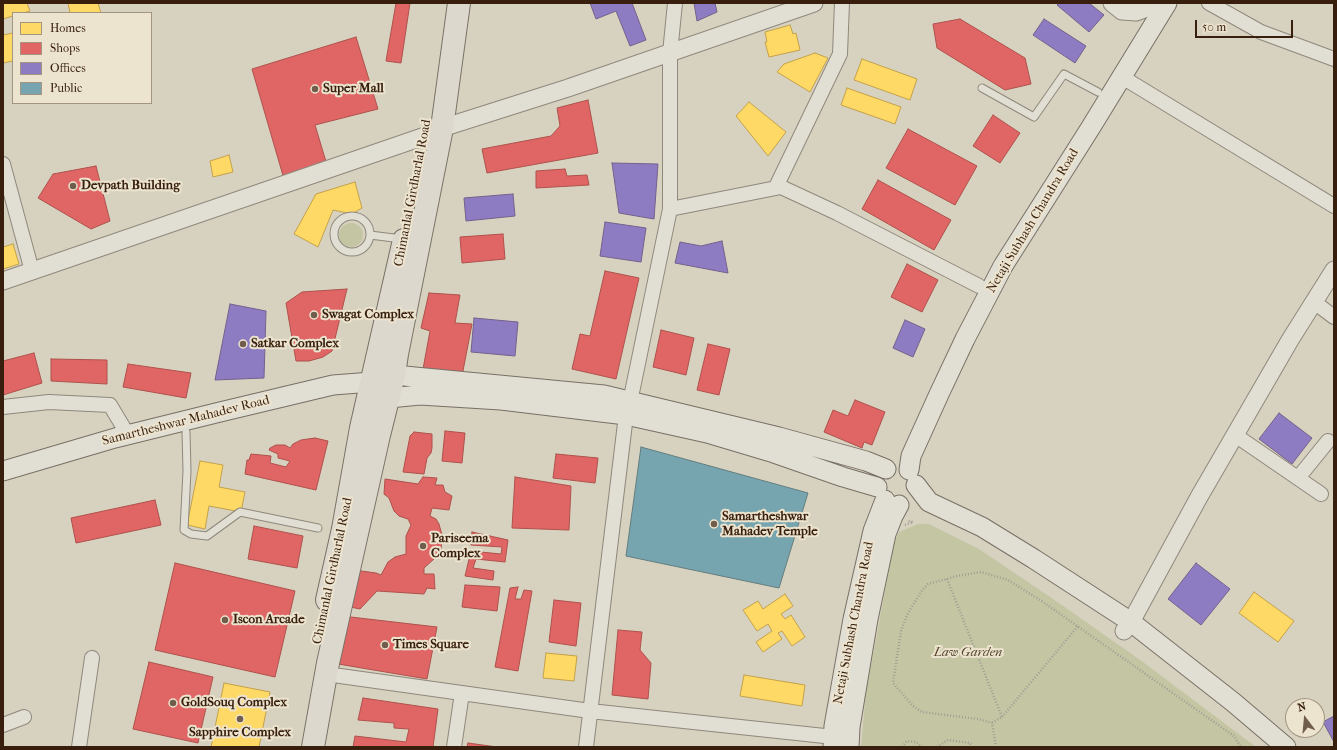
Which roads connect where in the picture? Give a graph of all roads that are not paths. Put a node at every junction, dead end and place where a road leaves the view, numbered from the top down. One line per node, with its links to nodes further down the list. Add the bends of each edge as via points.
1 (446, 3): 14 (main road, Chimanlal Girdharlal Road)
2 (459, 3): 14 (main road, Chimanlal Girdharlal Road)
3 (675, 3): 9 (street)
4 (814, 3): 9 (street)
5 (842, 3): 16 (street, via 840,54)
6 (1112, 3): 8 (street, via 1122,11 1136,12)
7 (1208, 3): 10 (street, via 1261,32)
8 (1156, 4): 11 (main road, Netaji Subhash Chandra Road); 13 (main road, Netaji Subhash Chandra Road)
9 (670, 53): 14 (street); 18 (street)
10 (1334, 59)
11 (1122, 77): 17 (street); 38 (main road, Netaji Subhash Chandra Road, via 1003,266 965,339)
12 (982, 88): 13 (lane, via 1034,117 1064,74)
13 (1098, 92): 24 (main road, Netaji Subhash Chandra Road, via 992,260)
14 (433, 132): 20 (main road, Chimanlal Girdharlal Road); 22 (street); 27 (main road, Chimanlal Girdharlal Road)
15 (3, 164): 22 (street)
16 (776, 187): 18 (street); 24 (street, via 789,190 837,213)
17 (1334, 206)
18 (670, 209): 30 (street)
19 (370, 235): 19 (lane, via 363,220 353,216 339,222 333,236 339,248 353,253 366,246); 20 (lane)
20 (405, 240): 28 (main road, Chimanlal Girdharlal Road)
21 (1334, 270): 25 (street)
22 (32, 271): 23 (street)
23 (3, 281)
24 (979, 286): 38 (main road, Netaji Subhash Chandra Road, via 928,387)
25 (1314, 302): 26 (street); 33 (street)
26 (1334, 317)
27 (394, 375): 28 (main road, Chimanlal Girdharlal Road); 30 (main road, via 604,395)
28 (377, 392): 30 (main road); 31 (main road, Samartheshwar Mahadev Road, via 336,398); 32 (main road, Samartheshwar Mahadev Road, via 333,385); 43 (main road, Chimanlal Girdharlal Road, via 378,434); 50 (main road, Chimanlal Girdharlal Road, via 361,428)
29 (3, 407): 32 (street, via 49,402 110,405)
30 (628, 409): 38 (main road, via 774,453 843,477); 45 (street)
31 (186, 432): 37 (main road, Samartheshwar Mahadev Road); 40 (lane, via 184,530 207,536 240,512)
32 (128, 435): 35 (main road, Samartheshwar Mahadev Road)
33 (1236, 435): 36 (street); 41 (street)
34 (1328, 441): 36 (street)
35 (3, 471)
36 (1298, 478): 39 (street)
37 (3, 483)
38 (897, 485): 41 (main road, via 982,527 1041,563); 48 (main road, Netaji Subhash Chandra Road, via 872,531 853,619); 54 (main road, Netaji Subhash Chandra Road, via 893,516 886,534 868,619)
39 (1321, 494)
40 (318, 528)
41 (1128, 627): 55 (main road); 56 (main road, via 1233,702)
42 (92, 658): 49 (street)
43 (326, 674): 44 (street); 51 (main road, Chimanlal Girdharlal Road)
44 (462, 693): 45 (street); 52 (street)
45 (590, 711): 48 (street); 53 (street)
46 (24, 717): 47 (street)
47 (3, 725)
48 (833, 742)
49 (79, 747)
50 (299, 747)
51 (313, 747)
52 (454, 747)
53 (586, 747)
54 (849, 747)
55 (1269, 747)
56 (1286, 747)

